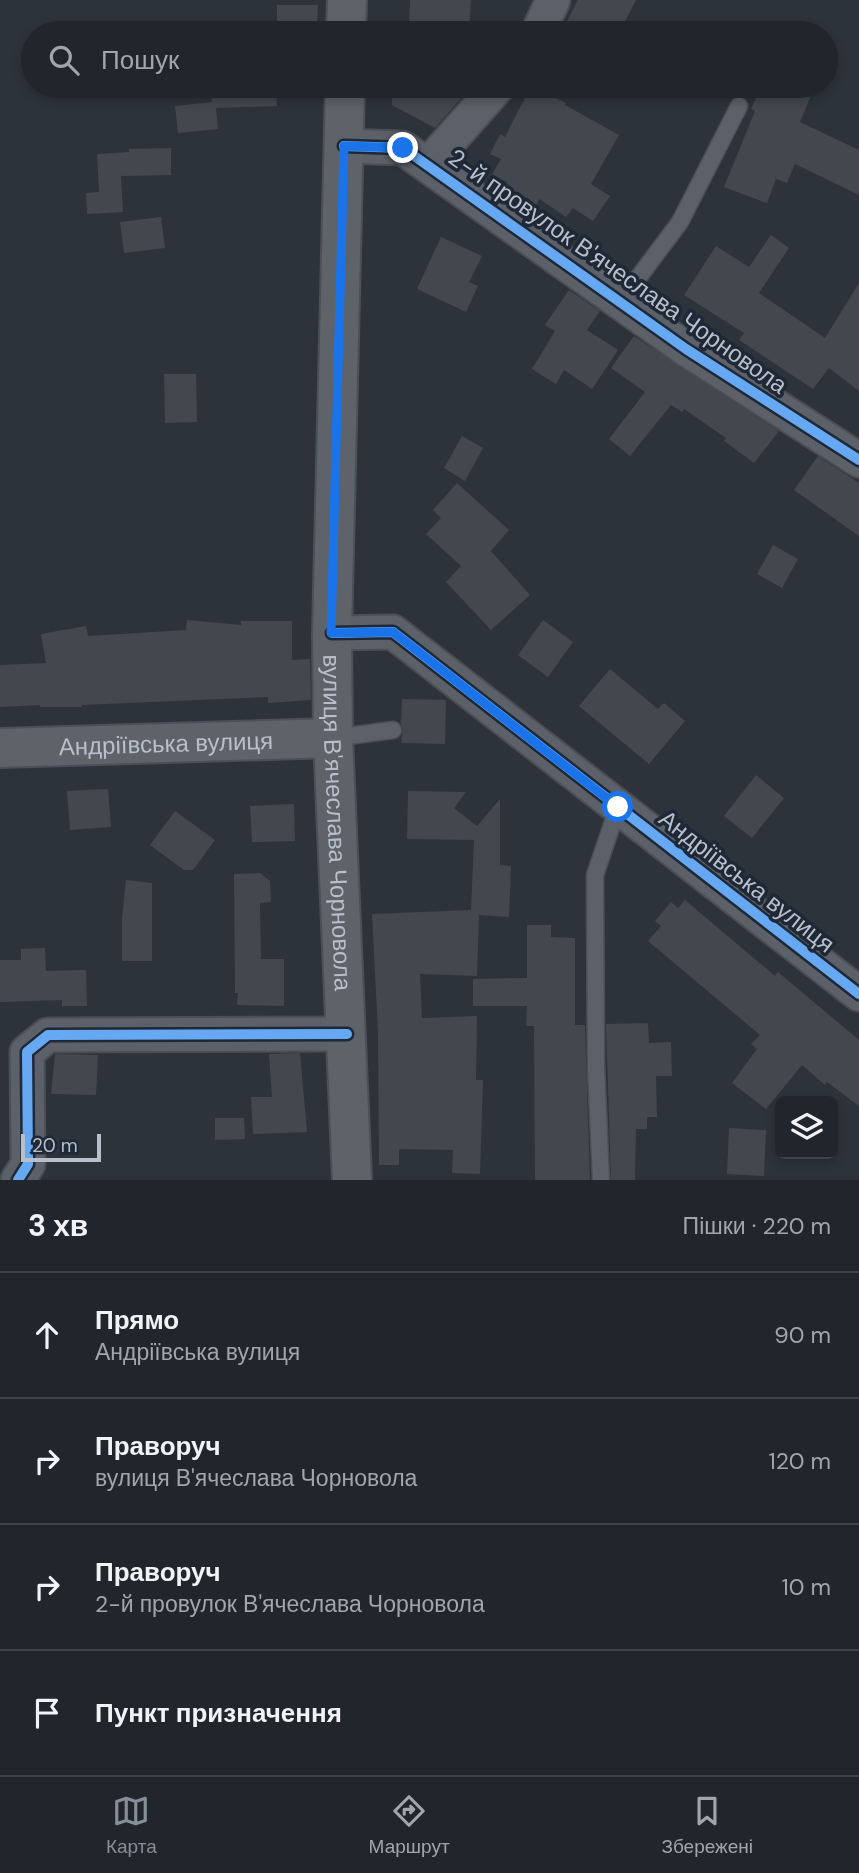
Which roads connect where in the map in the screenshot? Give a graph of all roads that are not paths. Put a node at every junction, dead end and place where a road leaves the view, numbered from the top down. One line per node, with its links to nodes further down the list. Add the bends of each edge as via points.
1 (347, 0): 3 (main road)
2 (552, 0): 4 (street)
3 (346, 21)
4 (543, 21)
5 (345, 98): 8 (main road, вулиця В'ячеслава Чорновола)
6 (487, 98): 9 (street)
7 (739, 106): 10 (lane, via 680,222)
8 (344, 146): 9 (street, 2-й провулок В'ячеслава Чорновола, via 403,148); 12 (main road, вулиця В'ячеслава Чорновола)
9 (428, 165): 10 (street, 2-й провулок В'ячеслава Чорновола)
10 (620, 302): 11 (street, 2-й провулок В'ячеслава Чорновола)
11 (859, 460)
12 (331, 633): 14 (main road, вулиця В'ячеслава Чорновола); 16 (street, Андріївська вулиця, via 393,632)
13 (393, 730): 14 (lane)
14 (333, 738): 15 (main road, Андріївська вулиця); 18 (main road, вулиця В'ячеслава Чорновола)
15 (0, 748)
16 (618, 807): 17 (street, Андріївська вулиця); 21 (lane, via 595,875)
17 (859, 994)
18 (346, 1034): 19 (street, via 48,1035 27,1052 28,1164); 20 (main road, вулиця В'ячеслава Чорновола)
19 (18, 1180)
20 (352, 1180)
21 (601, 1180)

